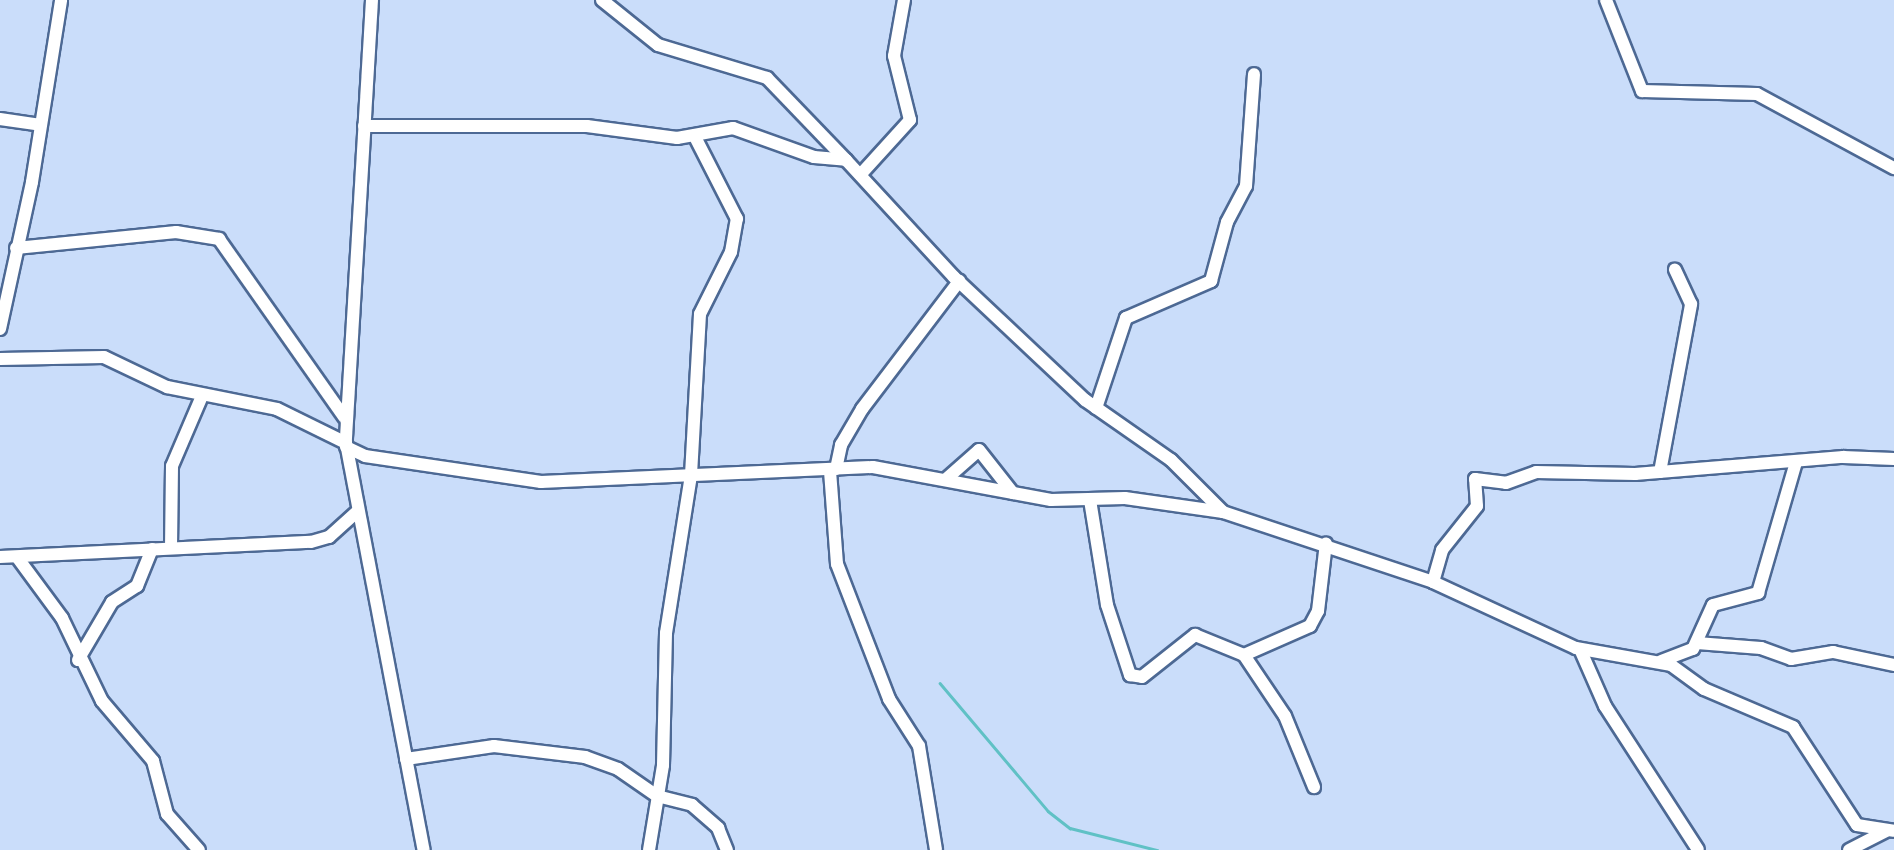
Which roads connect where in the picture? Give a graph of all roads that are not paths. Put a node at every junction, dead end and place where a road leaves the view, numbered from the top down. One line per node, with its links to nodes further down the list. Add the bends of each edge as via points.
1 (61, 0): 8 (street)
2 (372, 0): 9 (street)
3 (602, 0): 11 (street, via 658,45 767,78)
4 (904, 0): 13 (street, via 894,56 910,120)
5 (1606, 0): 12 (street, via 1642,91 1757,94)
6 (1254, 74): 20 (street, via 1246,186 1227,222 1211,281 1126,318)
7 (0, 119): 8 (street)
8 (41, 125): 14 (street)
9 (365, 127): 10 (street, via 587,126); 21 (street)
10 (694, 135): 11 (street, via 733,128 814,158); 29 (street, via 737,219 731,252 700,314)
11 (846, 160): 13 (street)
12 (1894, 167)
13 (861, 174): 16 (street)
14 (16, 248): 17 (street); 21 (street, via 176,232 219,239)
15 (1675, 270): 28 (street, via 1691,304)
16 (958, 281): 20 (street); 26 (street, via 862,409 841,445)
17 (0, 330)
18 (0, 359): 19 (street, via 104,358)
19 (202, 396): 22 (street, via 277,409); 36 (street, via 172,466)
20 (1096, 408): 34 (street, via 1171,460)
21 (344, 417): 22 (street)
22 (346, 445): 23 (street); 27 (street)
23 (365, 456): 27 (street); 29 (street, via 541,481)
24 (1894, 459): 25 (street)
25 (1796, 462): 28 (street); 41 (street, via 1762,588 1753,597 1708,609)
26 (833, 470): 29 (street); 30 (street, via 873,467); 55 (street, via 838,564 889,699 919,746)
27 (349, 471): 33 (street)
28 (1660, 472): 40 (street, via 1536,472 1506,483 1474,479 1477,506 1442,550)
29 (691, 475): 49 (street, via 666,633)
30 (946, 480): 31 (street); 31 (street, via 979,450)
31 (1013, 493): 32 (street)
32 (1090, 500): 34 (street); 43 (street, via 1107,605 1130,675 1142,677 1195,635)
33 (357, 512): 36 (street, via 329,537 311,542); 47 (street)
34 (1223, 512): 35 (street)
35 (1326, 543): 40 (street); 43 (street, via 1318,611 1310,626)
36 (171, 548): 37 (street)
37 (152, 549): 39 (street); 44 (street, via 137,586 112,602)
38 (0, 557): 39 (street)
39 (17, 557): 44 (street, via 62,618)
40 (1433, 582): 42 (street)
41 (1697, 643): 45 (street, via 1689,653); 46 (street, via 1761,648 1791,659 1833,652)
42 (1580, 649): 45 (street); 56 (street, via 1605,706)
43 (1244, 655): 48 (street, via 1285,716)
44 (78, 660): 51 (street, via 102,701 153,761 167,814)
45 (1661, 662): 50 (street, via 1712,692 1793,727 1857,825)
46 (1894, 665)
47 (407, 758): 49 (street, via 470,747 522,747 599,762); 52 (street)
48 (1314, 787)
49 (657, 796): 53 (street); 54 (street, via 692,805 718,828)
50 (1891, 829): 57 (street)
51 (196, 849)
52 (424, 850)
53 (649, 850)
54 (727, 850)
55 (936, 850)
56 (1698, 850)
57 (1849, 850)

